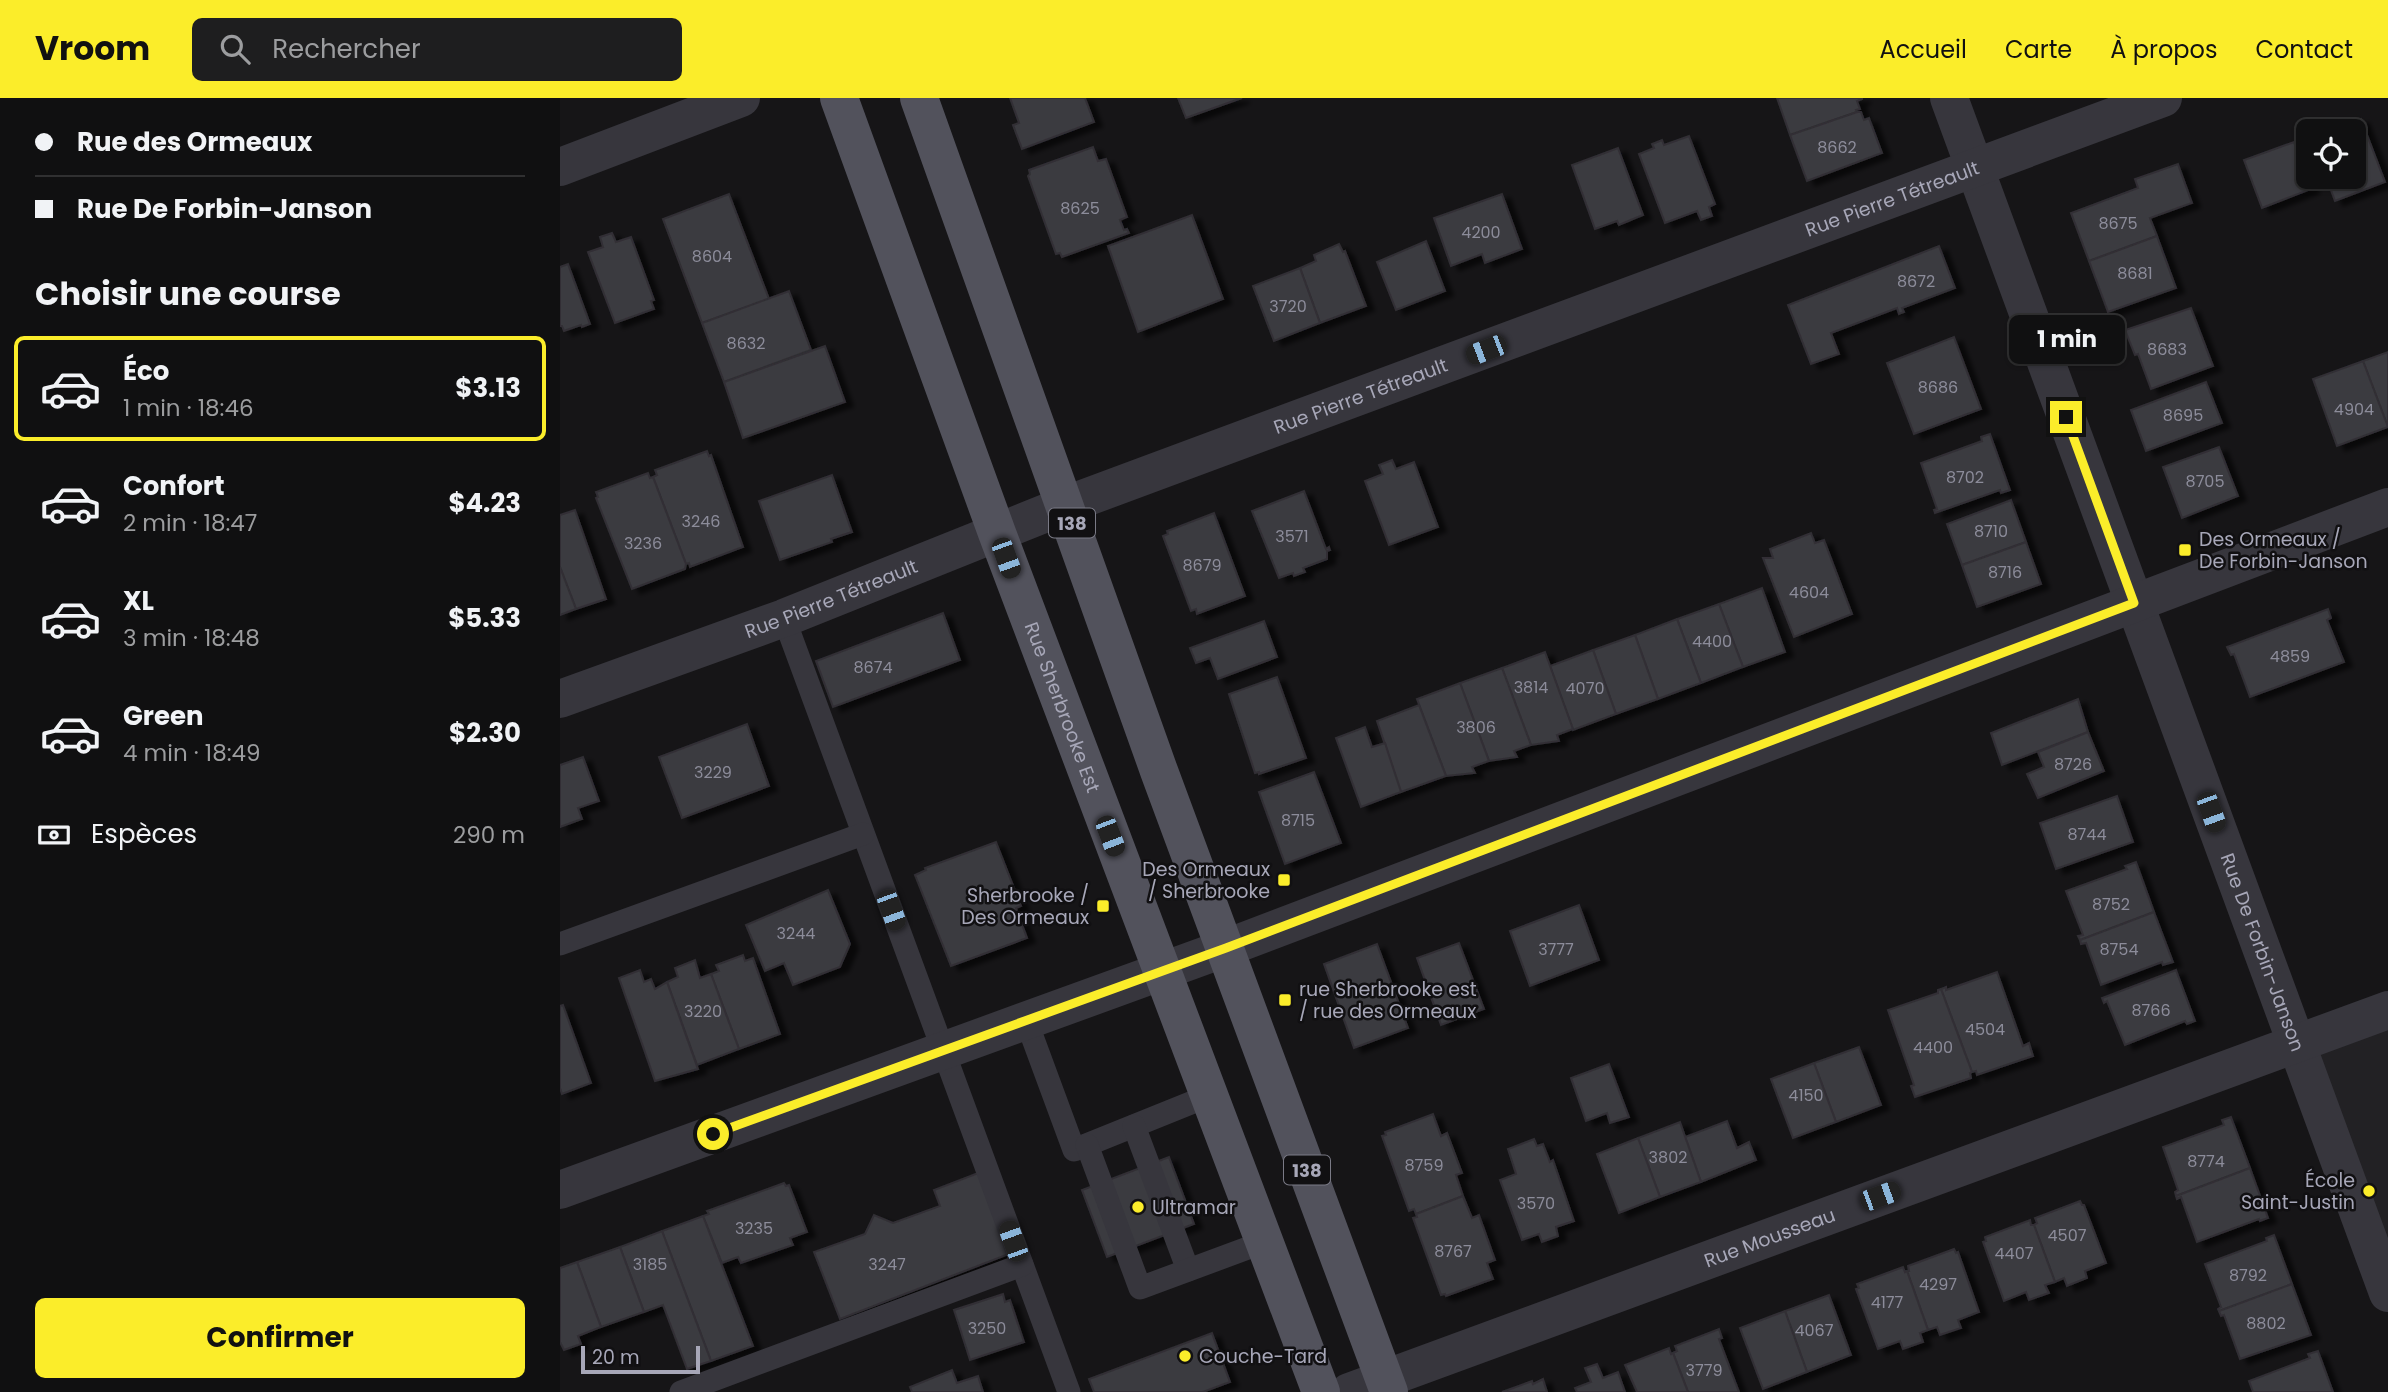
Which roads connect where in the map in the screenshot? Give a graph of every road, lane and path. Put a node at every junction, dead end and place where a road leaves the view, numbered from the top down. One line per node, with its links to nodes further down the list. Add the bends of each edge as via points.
1 (741, 98): 6 (street)
2 (839, 98): 10 (main road, Rue Sherbrooke Est)
3 (919, 98): 8 (main road, 138)
4 (1949, 98): 7 (street, Rue De Forbin-Janson)
5 (2163, 98): 7 (street, Rue Pierre Tétreault)
6 (560, 167)
7 (1974, 167): 8 (street, Rue Pierre Tétreault); 11 (street, Rue De Forbin-Janson)
8 (1066, 505): 10 (street, Rue Pierre Tétreault); 16 (main road, 138)
9 (2388, 507): 11 (street)
10 (997, 533): 12 (street, Rue Pierre Tétreault); 17 (main road, Rue Sherbrooke Est)
11 (2134, 603): 16 (street); 20 (street, Rue De Forbin-Janson)
12 (784, 618): 13 (street, Rue Pierre Tétreault); 14 (lane)
13 (560, 699)
14 (863, 834): 15 (lane); 21 (lane)
15 (560, 944)
16 (1226, 948): 17 (street); 30 (main road, 138)
17 (1161, 971): 19 (street); 22 (main road, Rue Sherbrooke Est)
18 (2388, 1010): 20 (street, Rue Mousseau)
19 (1026, 1020): 21 (street); 24 (lane, via 1074,1150)
20 (2297, 1044): 29 (street, Rue De Forbin-Janson); 30 (street, Rue Mousseau)
21 (943, 1050): 25 (street); 27 (lane)
22 (1208, 1096): 23 (lane); 26 (main road, Rue Sherbrooke Est)
23 (1134, 1126): 24 (lane); 28 (lane)
24 (1087, 1145): 28 (lane, via 1140,1288)
25 (560, 1190)
26 (1264, 1242): 28 (lane); 33 (main road, Rue Sherbrooke Est)
27 (1022, 1265): 31 (lane); 32 (lane)
28 (1188, 1270)
29 (2388, 1293)
30 (1387, 1385): 34 (street, Rue Mousseau)
31 (681, 1392)
32 (1069, 1392)
33 (1321, 1392)
34 (1349, 1392)

